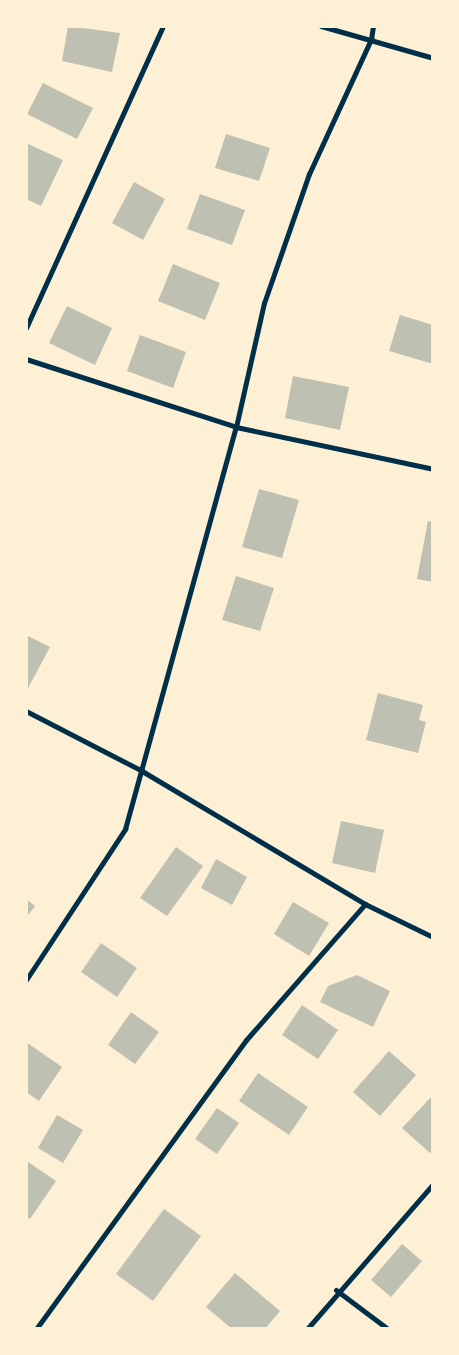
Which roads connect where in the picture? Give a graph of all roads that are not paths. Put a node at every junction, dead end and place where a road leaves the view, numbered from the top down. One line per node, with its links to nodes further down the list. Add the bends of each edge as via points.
1 (163, 26): 6 (street)
2 (321, 26): 4 (street)
3 (373, 26): 4 (street)
4 (371, 39): 5 (street); 8 (street, via 310,174 264,303)
5 (433, 58)
6 (26, 328)
7 (26, 359): 8 (street)
8 (236, 427): 9 (street); 11 (street)
9 (433, 468)
10 (26, 710): 11 (street)
11 (142, 771): 12 (street); 14 (street, via 126,829)
12 (366, 904): 13 (street); 17 (street, via 246,1040)
13 (433, 937)
14 (26, 980)
15 (433, 1184): 16 (street)
16 (336, 1290): 18 (street); 19 (street)
17 (36, 1329)
18 (307, 1329)
19 (388, 1329)

